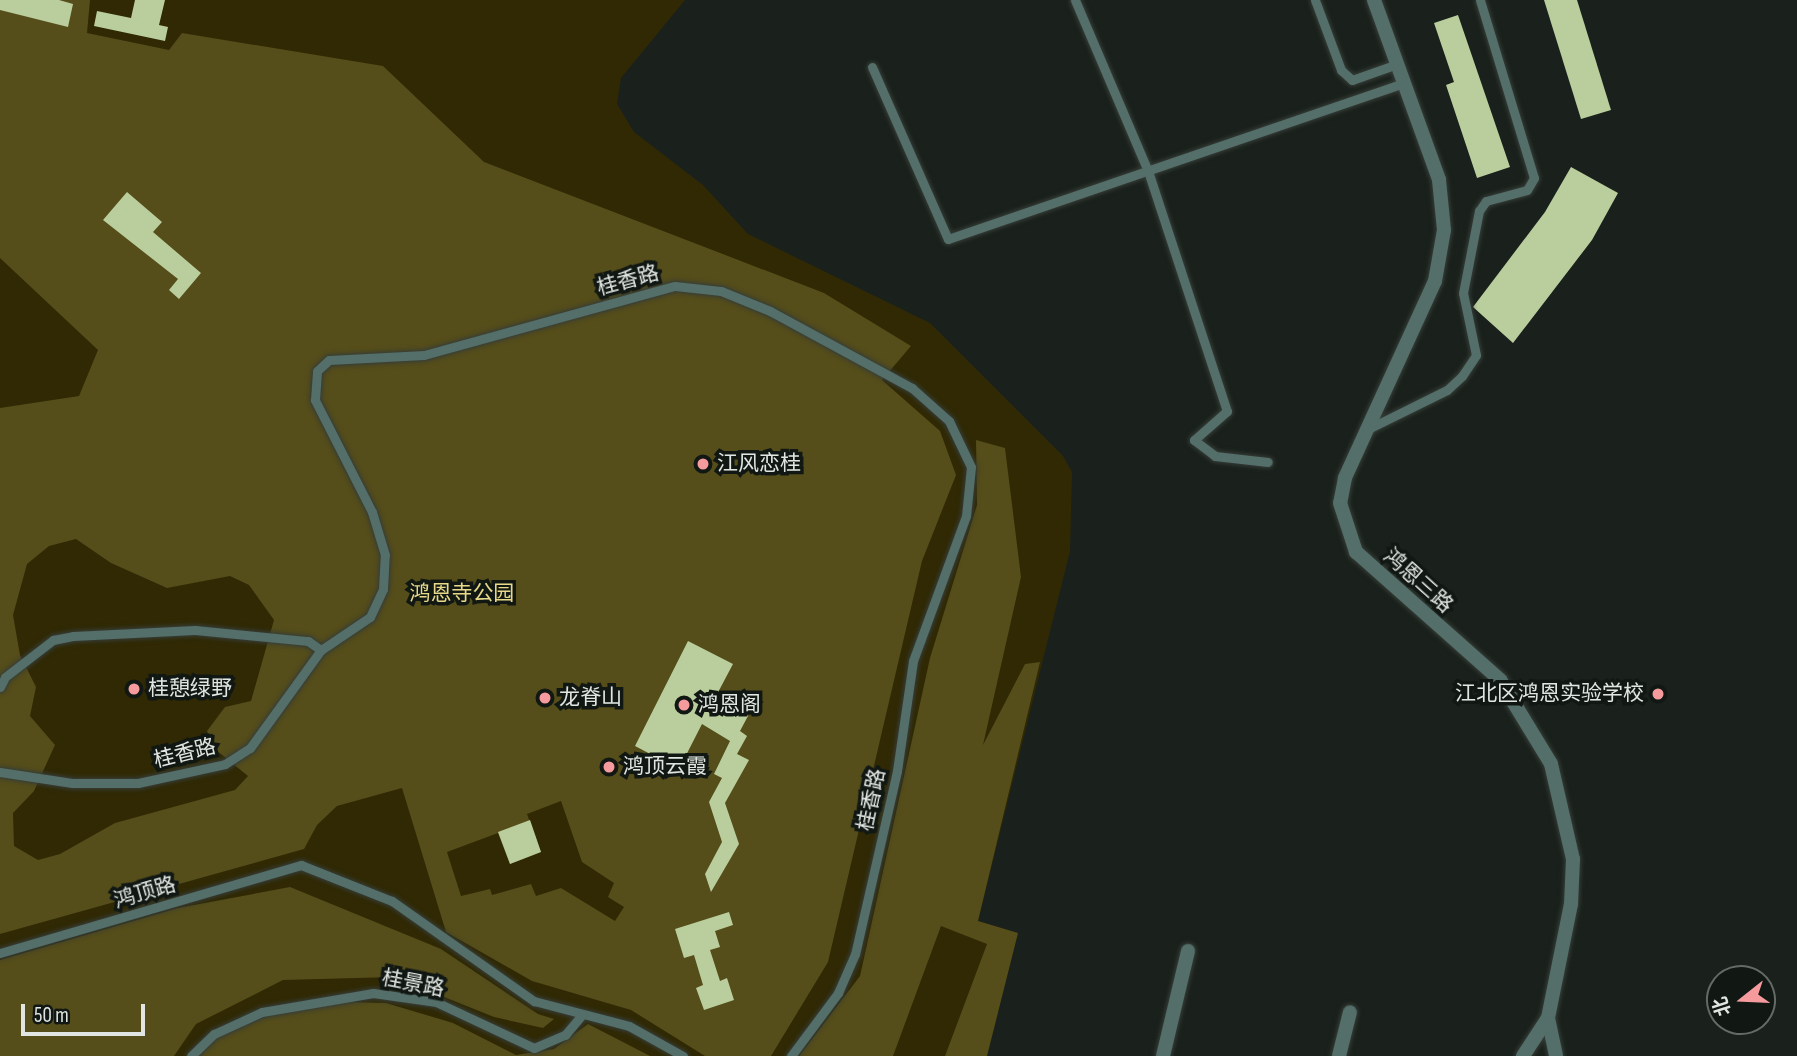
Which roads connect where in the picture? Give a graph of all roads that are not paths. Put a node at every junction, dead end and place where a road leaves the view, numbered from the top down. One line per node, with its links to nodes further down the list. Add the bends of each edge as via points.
1 (1075, 0): 8 (lane)
2 (1315, 0): 5 (lane, via 1341,70 1352,80)
3 (1374, 0): 5 (street, 鸿恩三路)
4 (1480, 0): 9 (lane, via 1534,178 1527,190 1486,201 1479,211 1463,293 1476,355 1447,390)
5 (1397, 64): 7 (street, 鸿恩三路)
6 (872, 67): 8 (lane, via 948,239)
7 (1404, 83): 8 (lane); 9 (street, 鸿恩三路, via 1439,180 1444,230 1435,281)
8 (1147, 171): 10 (lane, via 1227,411 1194,440 1214,456)
9 (1370, 428): 18 (street, 鸿恩三路, via 1345,478 1340,503 1356,552 1500,680 1529,720 1566,810 1573,859 1571,904)
10 (1268, 462)
11 (321, 650): 12 (lane, via 307,640 195,630 73,636 53,640 5,677); 13 (lane, 桂香路, via 250,748 225,764 138,783 72,783); 21 (lane, 桂香路, via 370,617 383,589 385,555 372,512 315,400 317,371 329,360 424,355 675,286 721,291 770,311 912,388 950,421 963,441 973,491 916,650 897,771 855,954 838,993)
12 (0, 687)
13 (0, 772)
14 (1188, 951): 22 (street)
15 (0, 953): 17 (lane, 鸿顶路, via 300,865 392,901 502,983 534,1001)
16 (1350, 1012): 23 (street)
17 (582, 1015): 19 (lane, 桂景路, via 565,1035 534,1048 436,1002 373,993 262,1012 214,1034); 20 (lane, via 629,1026)
18 (1549, 1018): 24 (street); 25 (street)
19 (191, 1056)
20 (683, 1056)
21 (791, 1056)
22 (1163, 1056)
23 (1339, 1056)
24 (1522, 1056)
25 (1556, 1056)

